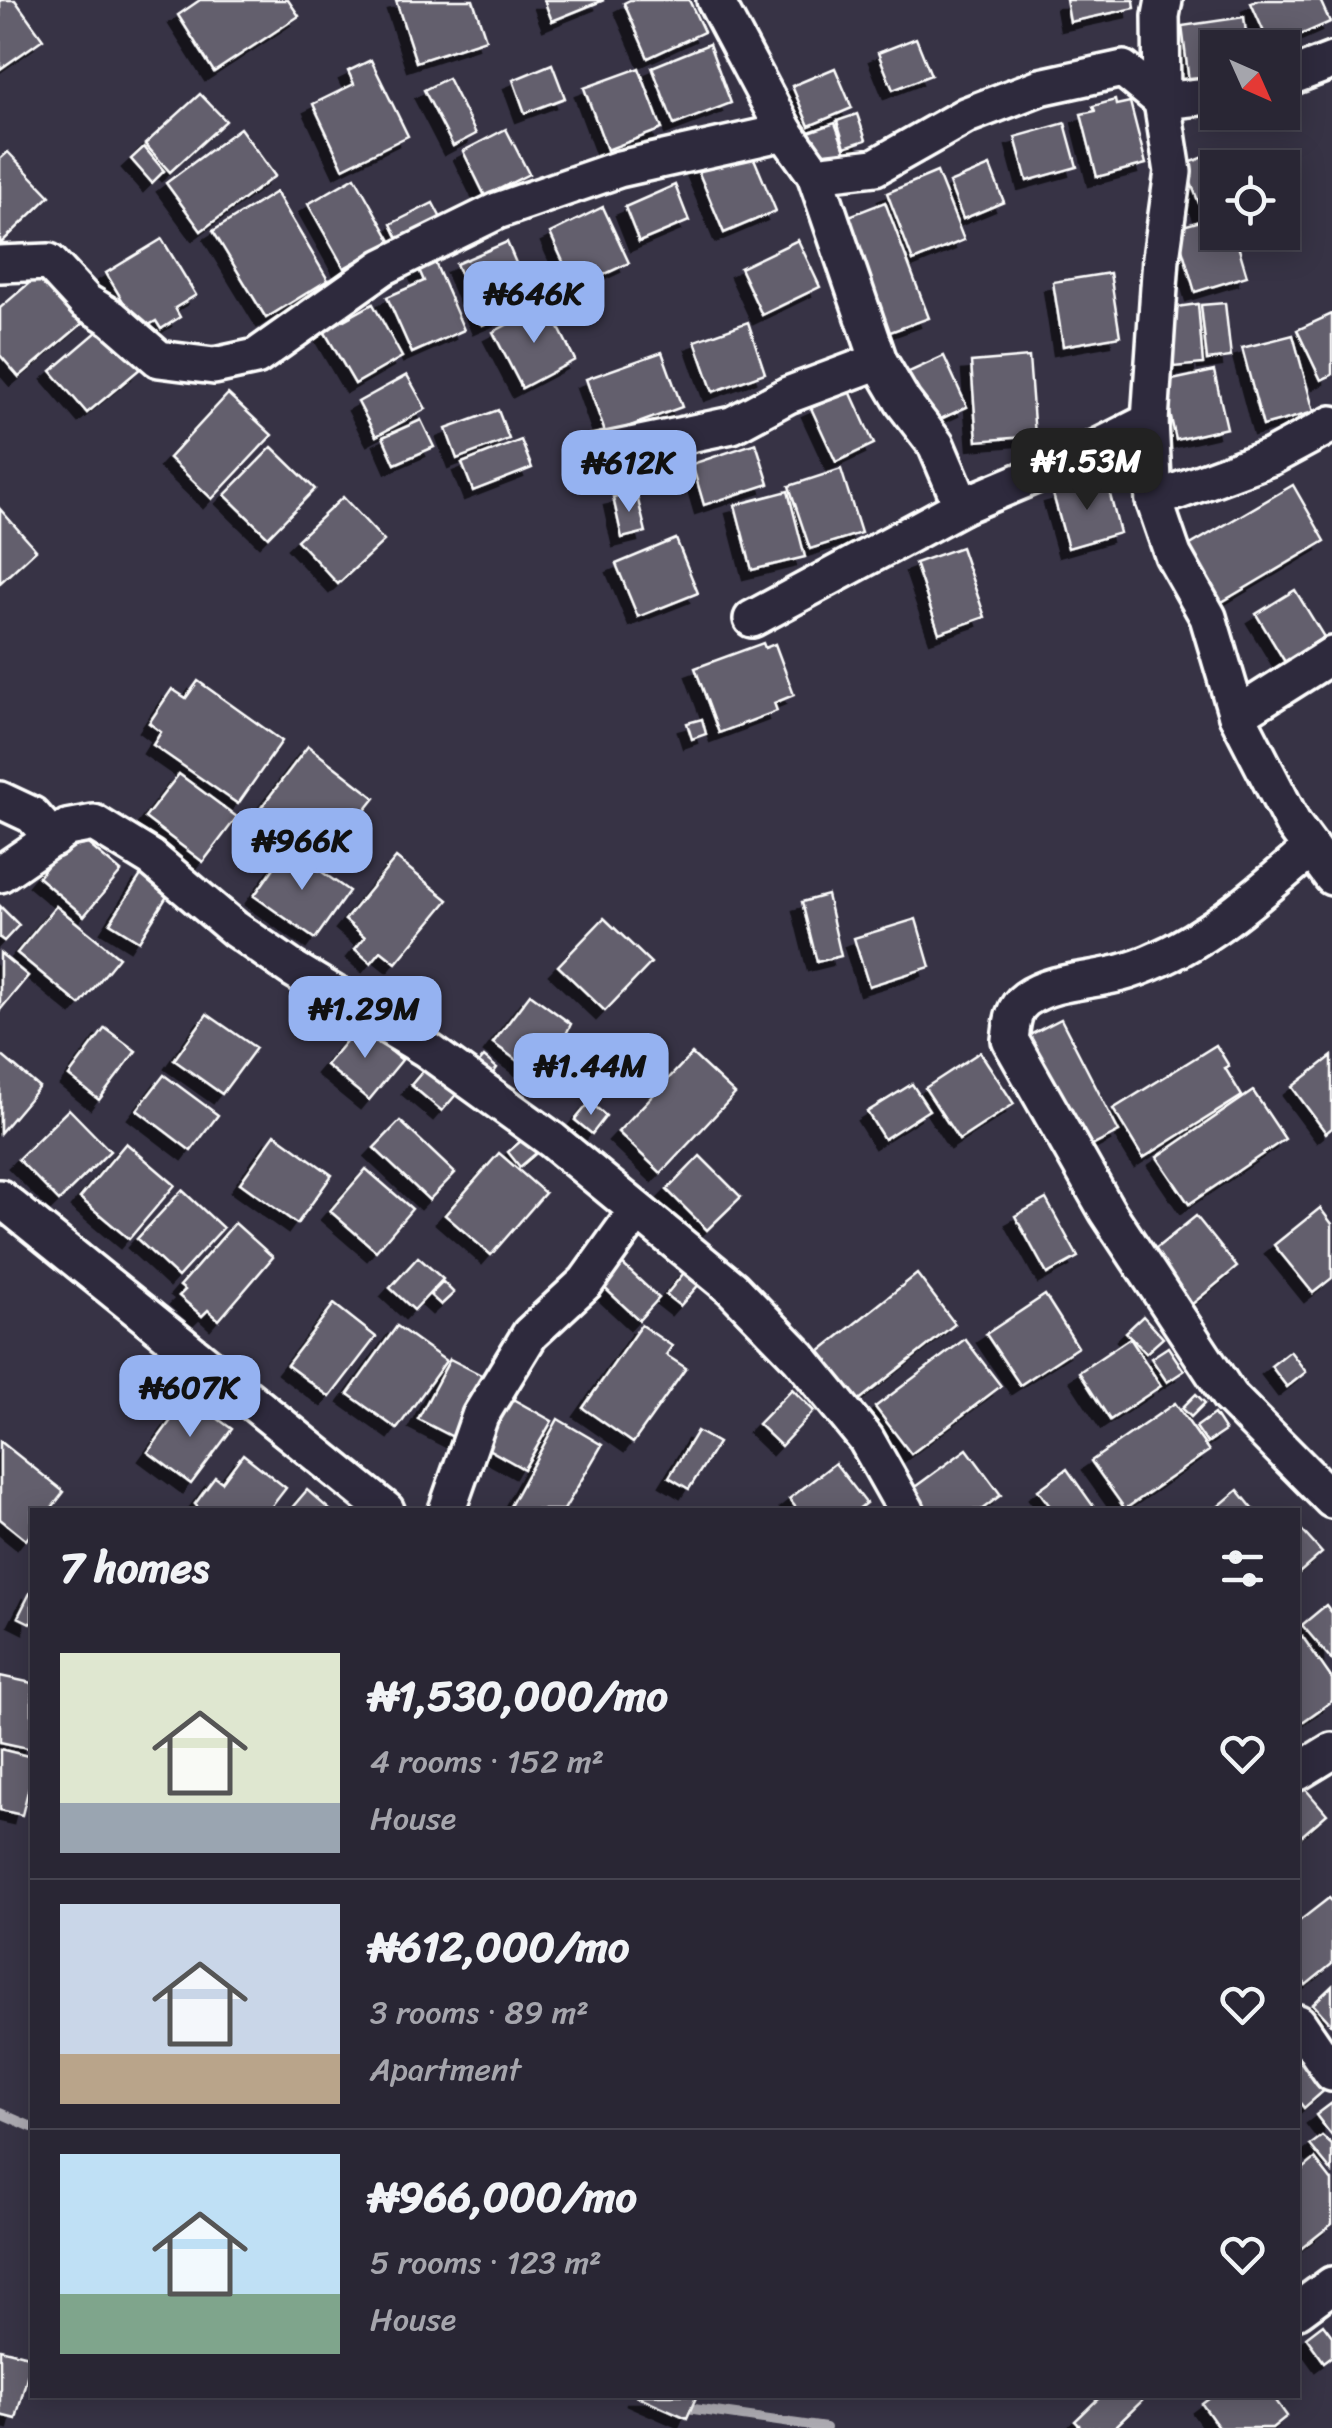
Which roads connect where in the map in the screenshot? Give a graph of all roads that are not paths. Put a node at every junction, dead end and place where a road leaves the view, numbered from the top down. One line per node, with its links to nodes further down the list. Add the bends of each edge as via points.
1 (715, 0): 7 (street)
2 (1164, 0): 6 (street)
3 (1332, 61): 4 (street)
4 (1300, 73)
5 (1200, 98): 6 (street)
6 (1162, 101): 8 (street, via 1123,69 1040,87 967,115 874,167); 11 (street, via 1173,172)
7 (785, 132): 8 (street); 9 (street, via 619,170 497,210 383,267 256,357 214,366 160,360 86,302 50,262)
8 (815, 174): 10 (street)
9 (0, 264)
10 (879, 361): 13 (street, via 788,395 732,425); 15 (street, via 936,444)
11 (1150, 422): 14 (street); 15 (street)
12 (1332, 424): 14 (street, via 1271,457)
13 (593, 454)
14 (1154, 500): 18 (street, via 1173,555 1208,617)
15 (962, 506): 16 (street)
16 (752, 619)
17 (1332, 655): 18 (street)
18 (1237, 715): 21 (street)
19 (0, 800): 20 (street, via 32,815)
20 (53, 839): 22 (street); 25 (street, via 67,828 94,823 151,858 250,938 536,1128)
21 (1311, 849): 23 (street); 26 (street, via 1213,931 1129,971 1041,990 1020,1003 1010,1040 1106,1211 1228,1396)
22 (0, 874)
23 (1332, 877)
24 (2, 1208): 27 (street)
25 (637, 1211): 28 (street, via 586,1282 530,1334 480,1416); 29 (street, via 732,1288 798,1356 866,1439)
26 (1332, 1500)
27 (383, 1508)
28 (448, 1508)
29 (905, 1508)
30 (1332, 1751): 31 (street)
31 (1300, 1771)
32 (1300, 2026): 33 (street)
33 (1332, 2073)
34 (1332, 2285): 35 (street)
35 (1300, 2309)

